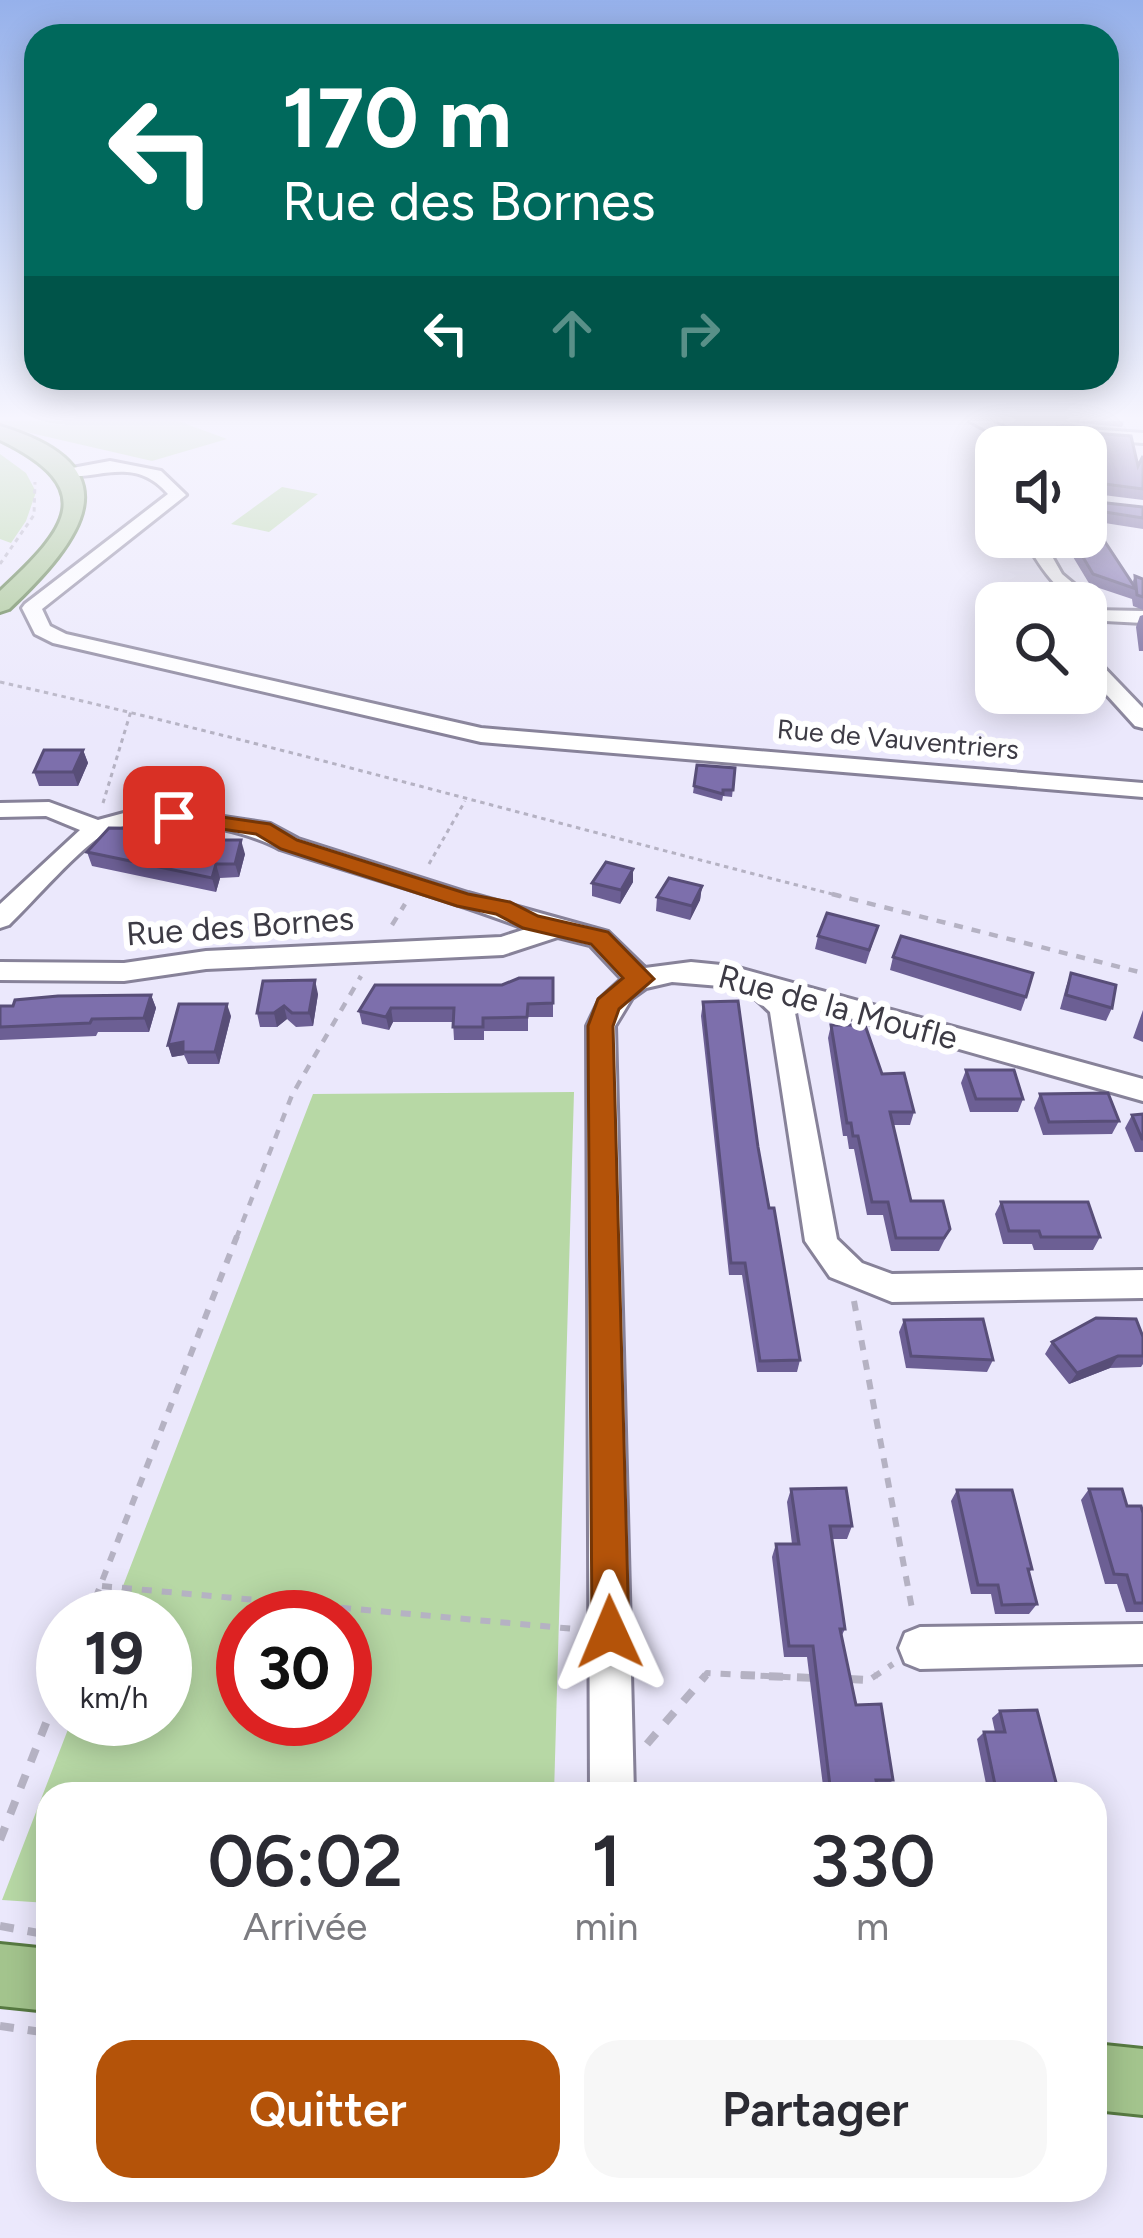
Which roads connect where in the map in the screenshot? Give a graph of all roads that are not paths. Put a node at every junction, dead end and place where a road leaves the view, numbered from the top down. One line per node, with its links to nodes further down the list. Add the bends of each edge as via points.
1 (71, 525): 3 (main road, via 64,543)
2 (144, 525): 8 (street, Rue de Vauventriers, via 32,608 42,630 435,727)
3 (0, 604)
4 (1107, 614): 5 (street)
5 (1143, 617)
6 (1107, 682): 7 (street)
7 (1143, 721)
8 (1143, 790)
9 (0, 810): 10 (street, via 49,809)
10 (95, 828): 11 (street, Rue des Bornes); 12 (street, Rue des Bornes, via 150,813 223,820)
11 (0, 919)
12 (554, 928): 13 (street, Rue des Bornes, via 503,946 206,960 124,973); 14 (street, Rue des Bornes, via 599,938)
13 (0, 971)
14 (642, 979): 15 (street, Rue de la Moufle, via 678,970); 20 (street, via 607,1006 601,1026)
15 (750, 980): 16 (street, Rue de la Moufle); 17 (street, via 783,1009 821,1240 832,1262 892,1288)
16 (1143, 1090)
17 (1143, 1284)
18 (1143, 1645): 19 (street)
19 (920, 1648)
20 (612, 1782)
21 (0, 1975): 22 (main road)
22 (36, 1979)
23 (1107, 2079): 24 (main road)
24 (1143, 2082)

